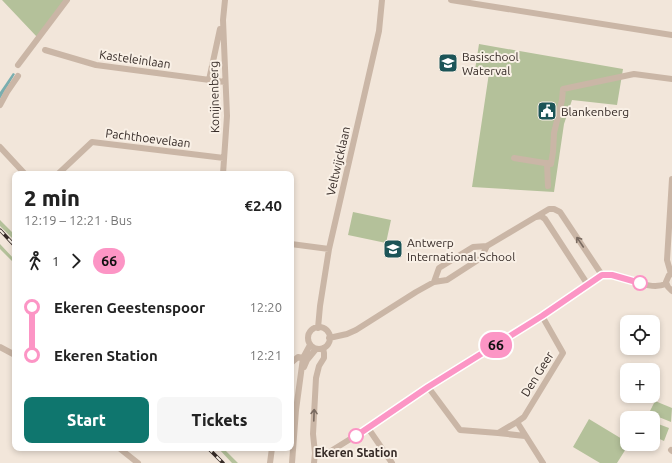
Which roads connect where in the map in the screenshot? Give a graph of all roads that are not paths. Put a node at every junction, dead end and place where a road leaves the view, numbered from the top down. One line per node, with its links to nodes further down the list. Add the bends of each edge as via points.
1 (67, 0): 8 (street)
2 (225, 0): 5 (street, Konijnenberg)
3 (382, 0): 26 (street, Veltwijcklaan, via 379,31)
4 (451, 0): 6 (street)
5 (222, 20): 11 (street, Konijnenberg); 12 (street, Konijnenberg)
6 (672, 35)
7 (44, 50): 11 (street, Kasteleinlaan, via 96,65)
8 (18, 66)
9 (18, 76): 13 (street)
10 (672, 79): 17 (street, via 634,74 563,89 551,164)
11 (209, 80): 12 (street, Kasteleinlaan)
12 (225, 82): 15 (street, Konijnenberg, via 227,116)
13 (0, 105)
14 (0, 147): 18 (street)
15 (224, 158): 19 (street, Pachthoevelaan, via 92,142); 20 (street, Konijnenberg)
16 (514, 158): 17 (street)
17 (547, 163): 22 (street)
18 (22, 171)
19 (61, 171)
20 (223, 171)
21 (672, 179): 27 (street, via 667,260)
22 (548, 186)
23 (535, 217): 25 (street); 28 (street, one-way to 23, via 560,212 549,209); 30 (street, via 541,216 545,219)
24 (294, 244): 26 (street)
25 (487, 246): 29 (street, via 481,258 447,280); 29 (street, via 473,247 439,268)
26 (329, 249): 34 (street, Veltwijcklaan)
27 (672, 274): 31 (street, via 667,278)
28 (602, 275): 30 (street); 31 (street, via 612,275 653,286)
29 (434, 282): 35 (street, via 356,330)
30 (588, 284): 33 (street)
31 (666, 284): 32 (street)
32 (672, 290)
33 (542, 316): 43 (street); 44 (street, Den Geer, via 563,353 524,417)
34 (318, 328): 35 (street, via 326,331); 37 (street, Veltwijcklaan, via 309,335 308,340)
35 (329, 338): 38 (street)
36 (0, 347): 39 (street)
37 (313, 347): 38 (street); 40 (street, Veltwijcklaan); 42 (street, Veltwijcklaan)
38 (323, 348): 52 (street, one-way to 38, via 313,434 316,378 324,358)
39 (12, 354)
40 (303, 358): 41 (street); 42 (street, Veltwijcklaan)
41 (294, 361)
42 (302, 371): 47 (street, Veltwijcklaan)
43 (428, 387): 45 (street); 46 (street, via 460,430)
44 (517, 422): 46 (street, Den Geer); 48 (street)
45 (368, 428): 52 (street, via 331,451); 57 (street)
46 (498, 433): 48 (street)
47 (294, 436)
48 (525, 436): 58 (street)
49 (123, 451): 53 (street)
50 (272, 451): 54 (street)
51 (293, 451): 55 (street, Veltwijcklaan)
52 (315, 453): 56 (street)
53 (138, 463)
54 (270, 463)
55 (292, 463)
56 (314, 463)
57 (392, 463)
58 (543, 463)

